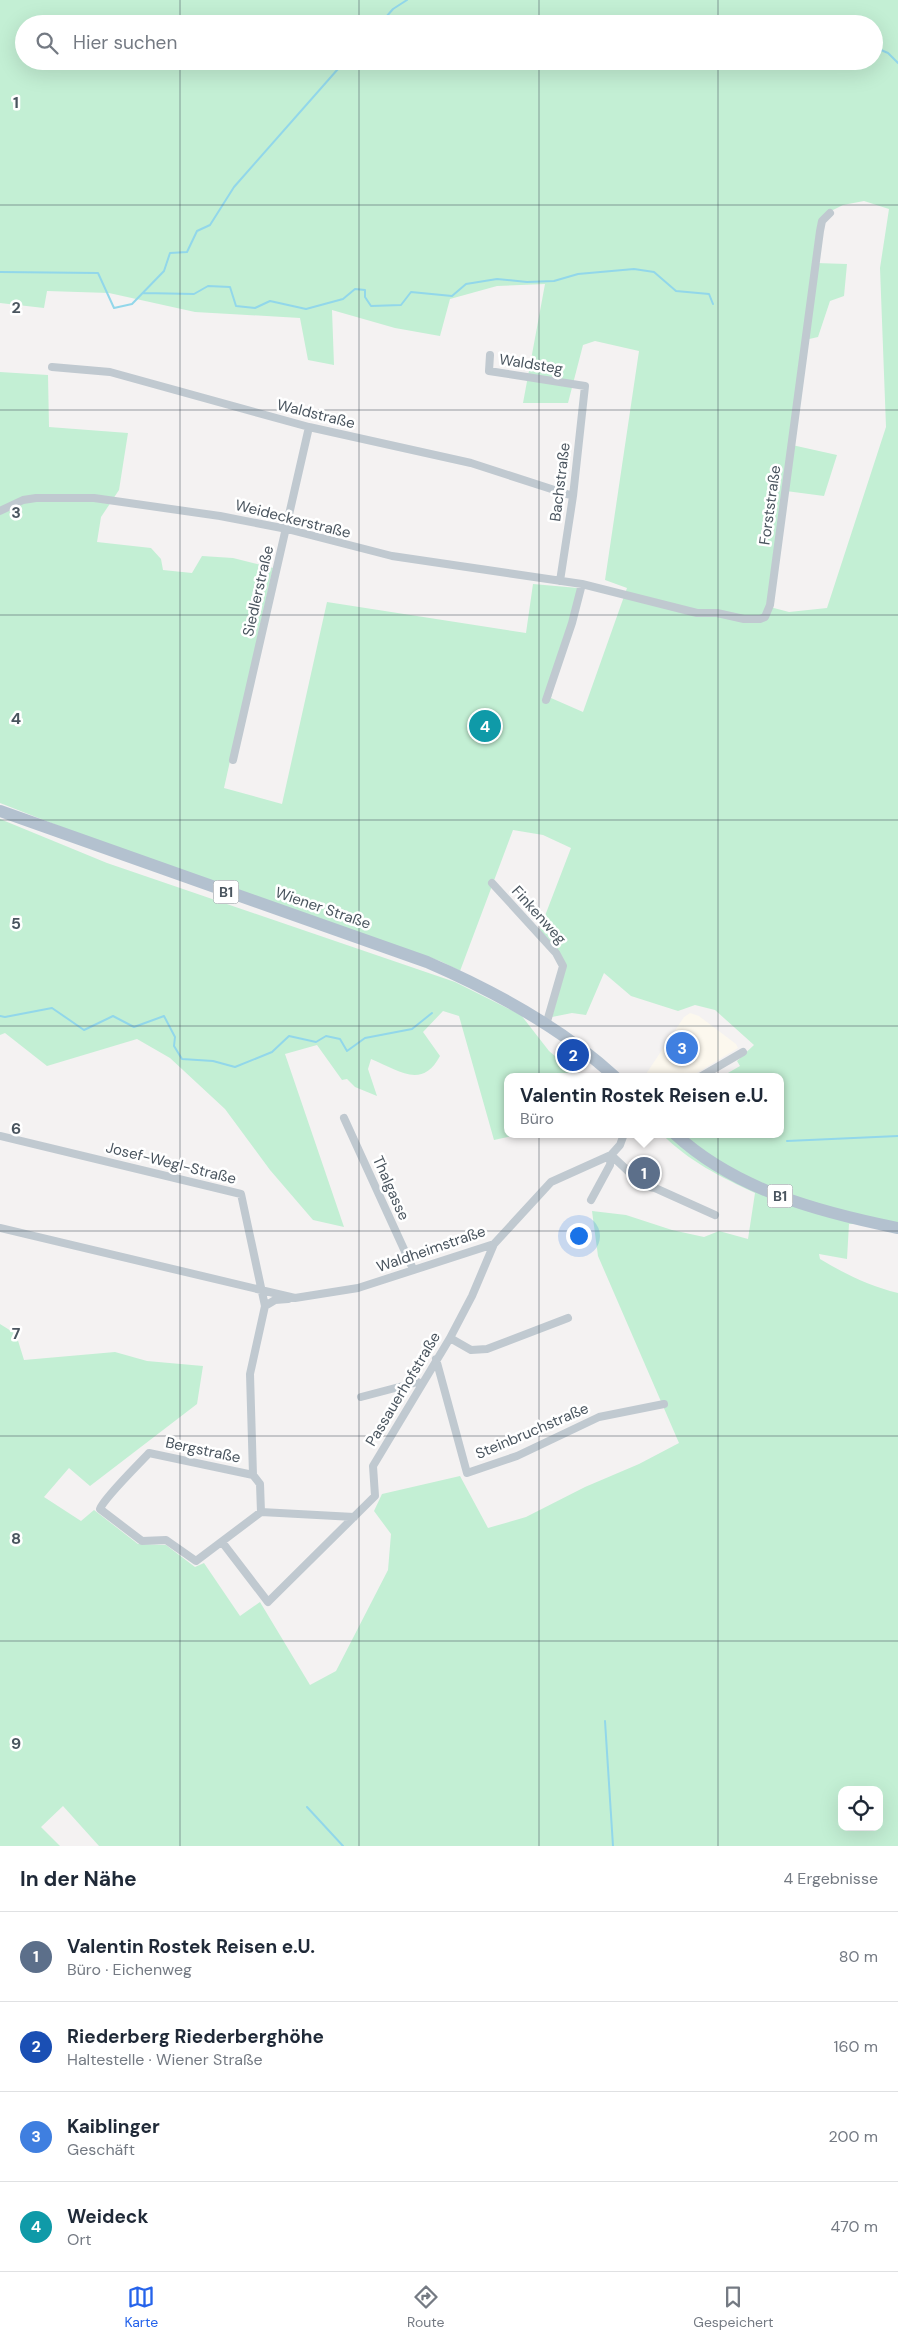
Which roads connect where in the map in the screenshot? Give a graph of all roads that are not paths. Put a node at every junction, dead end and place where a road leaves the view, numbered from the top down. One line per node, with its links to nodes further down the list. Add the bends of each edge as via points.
1 (830, 212): 10 (street, Forststraße, via 822,221 820,230 770,605 765,617 744,620 717,613 679,610)
2 (490, 355): 4 (street, Waldsteg, via 489,371)
3 (52, 367): 5 (street, Waldstraße, via 110,372)
4 (585, 386): 6 (street, Bachstraße)
5 (309, 428): 6 (street, Waldstraße, via 471,462); 8 (street, Siedlerstraße)
6 (573, 496): 9 (street, Bachstraße)
7 (0, 512): 8 (street, Weideckerstraße, via 23,500 36,498 94,498 220,516)
8 (287, 530): 9 (street, Weideckerstraße, via 443,566); 12 (street, Siedlerstraße)
9 (560, 580): 10 (street, Weideckerstraße)
10 (582, 584): 11 (street)
11 (546, 700)
12 (233, 760)
13 (0, 811): 15 (main road, Wiener Straße / B1, via 427,962 471,982)
14 (492, 883): 15 (street, Finkenweg, via 556,952 563,966)
15 (546, 1025): 17 (main road, Wiener Straße / B1)
16 (743, 1052): 18 (street)
17 (610, 1073)
18 (707, 1073)
19 (344, 1118): 29 (street, Thalgasse)
20 (0, 1136): 30 (street, Josef-Wegl-Straße, via 241,1194)
21 (623, 1138): 23 (street)
22 (680, 1138): 27 (main road, B1, via 724,1170 762,1189 816,1208)
23 (611, 1155): 24 (street, via 610,1165); 25 (street, via 644,1186); 28 (street, Waldheimstraße, via 551,1182)
24 (591, 1200)
25 (715, 1215)
26 (0, 1228): 30 (street, Waldheimstraße)
27 (898, 1228)
28 (494, 1244): 29 (street, Waldheimstraße); 34 (street, Passauerhofstraße)
29 (413, 1269): 31 (street, Waldheimstraße, via 358,1288)
30 (261, 1290): 31 (street, Waldheimstraße); 32 (street, Bergstraße)
31 (295, 1298): 32 (street, Waldheimstraße, via 274,1300)
32 (265, 1306): 39 (street, Bergstraße, via 250,1374)
33 (568, 1318): 34 (street, via 487,1349 471,1350)
34 (450, 1338): 35 (street, Passauerhofstraße)
35 (436, 1360): 36 (street, Passauerhofstraße); 38 (street, Steinbruchstraße, via 467,1473 517,1456 599,1417)
36 (421, 1384): 37 (street, via 418,1382); 41 (street, Passauerhofstraße, via 373,1466 375,1496)
37 (361, 1397)
38 (664, 1404)
39 (253, 1475): 40 (street, via 260,1484); 42 (street, Bergstraße, via 149,1453 100,1509 142,1541 166,1540 196,1561)
40 (261, 1512): 41 (street); 42 (street)
41 (354, 1517): 42 (street, Passauerhofstraße, via 268,1602)
42 (222, 1542)

